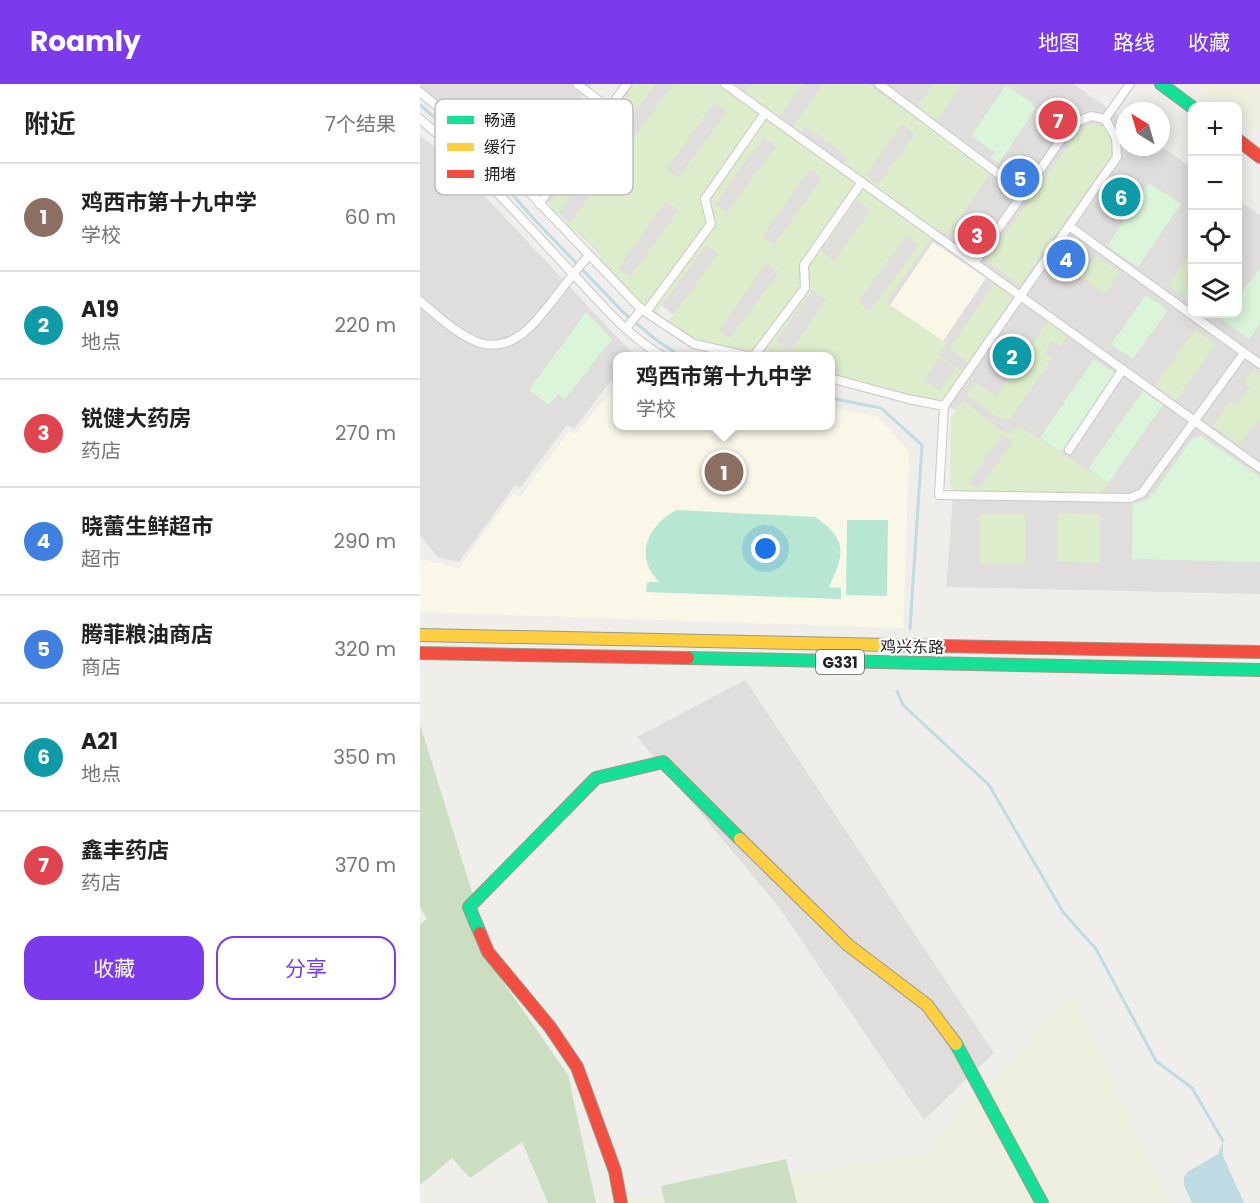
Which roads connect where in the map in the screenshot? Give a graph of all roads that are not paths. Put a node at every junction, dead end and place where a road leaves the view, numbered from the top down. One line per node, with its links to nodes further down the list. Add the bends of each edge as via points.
1 (577, 84): 8 (street)
2 (627, 84): 9 (street)
3 (725, 84): 12 (street)
4 (879, 84): 19 (street)
5 (1130, 84): 14 (street)
6 (1161, 84): 11 (main road)
7 (420, 92): 10 (street)
8 (597, 99)
9 (616, 99)
10 (435, 104)
11 (1188, 104)
12 (765, 113): 18 (street); 30 (street, via 705,199 711,224)
13 (420, 119): 15 (street)
14 (1105, 119): 19 (street, via 1091,116 1072,124); 24 (street, via 1116,138 1117,157)
15 (435, 133)
16 (1242, 143): 17 (main road)
17 (1260, 157)
18 (862, 182): 26 (street); 34 (street, via 804,265 804,288)
19 (1024, 193): 26 (street)
20 (499, 195): 27 (street)
21 (531, 195): 23 (street)
22 (546, 195): 23 (street)
23 (539, 204): 25 (street)
24 (1069, 226): 28 (street); 35 (street)
25 (589, 255): 27 (street); 30 (street)
26 (975, 262): 28 (street)
27 (573, 274): 29 (street, via 532,326 518,338 500,345 481,343 454,329); 31 (street)
28 (1021, 295): 37 (street); 39 (street)
29 (420, 300)
30 (644, 311): 31 (street); 33 (street, via 694,344)
31 (626, 328): 32 (street)
32 (654, 352)
33 (727, 352)
34 (758, 352)
35 (1244, 353): 36 (street); 40 (street)
36 (1260, 364)
37 (1123, 369): 40 (street); 41 (street)
38 (835, 379): 39 (street)
39 (944, 406): 40 (street, via 939,495 1131,498 1142,493)
40 (1196, 422): 42 (street)
41 (1069, 450)
42 (1260, 468)
43 (420, 635): 44 (main road, 鸡兴东路 / G331)
44 (1260, 652)
45 (420, 653): 46 (main road, 鸡兴东路 / G331)
46 (1260, 670)
47 (621, 1203): 48 (main road, via 615,1172 577,1067 550,1027 488,952 469,907 596,778 663,762 848,945 927,1005 953,1039)
48 (1041, 1203)

